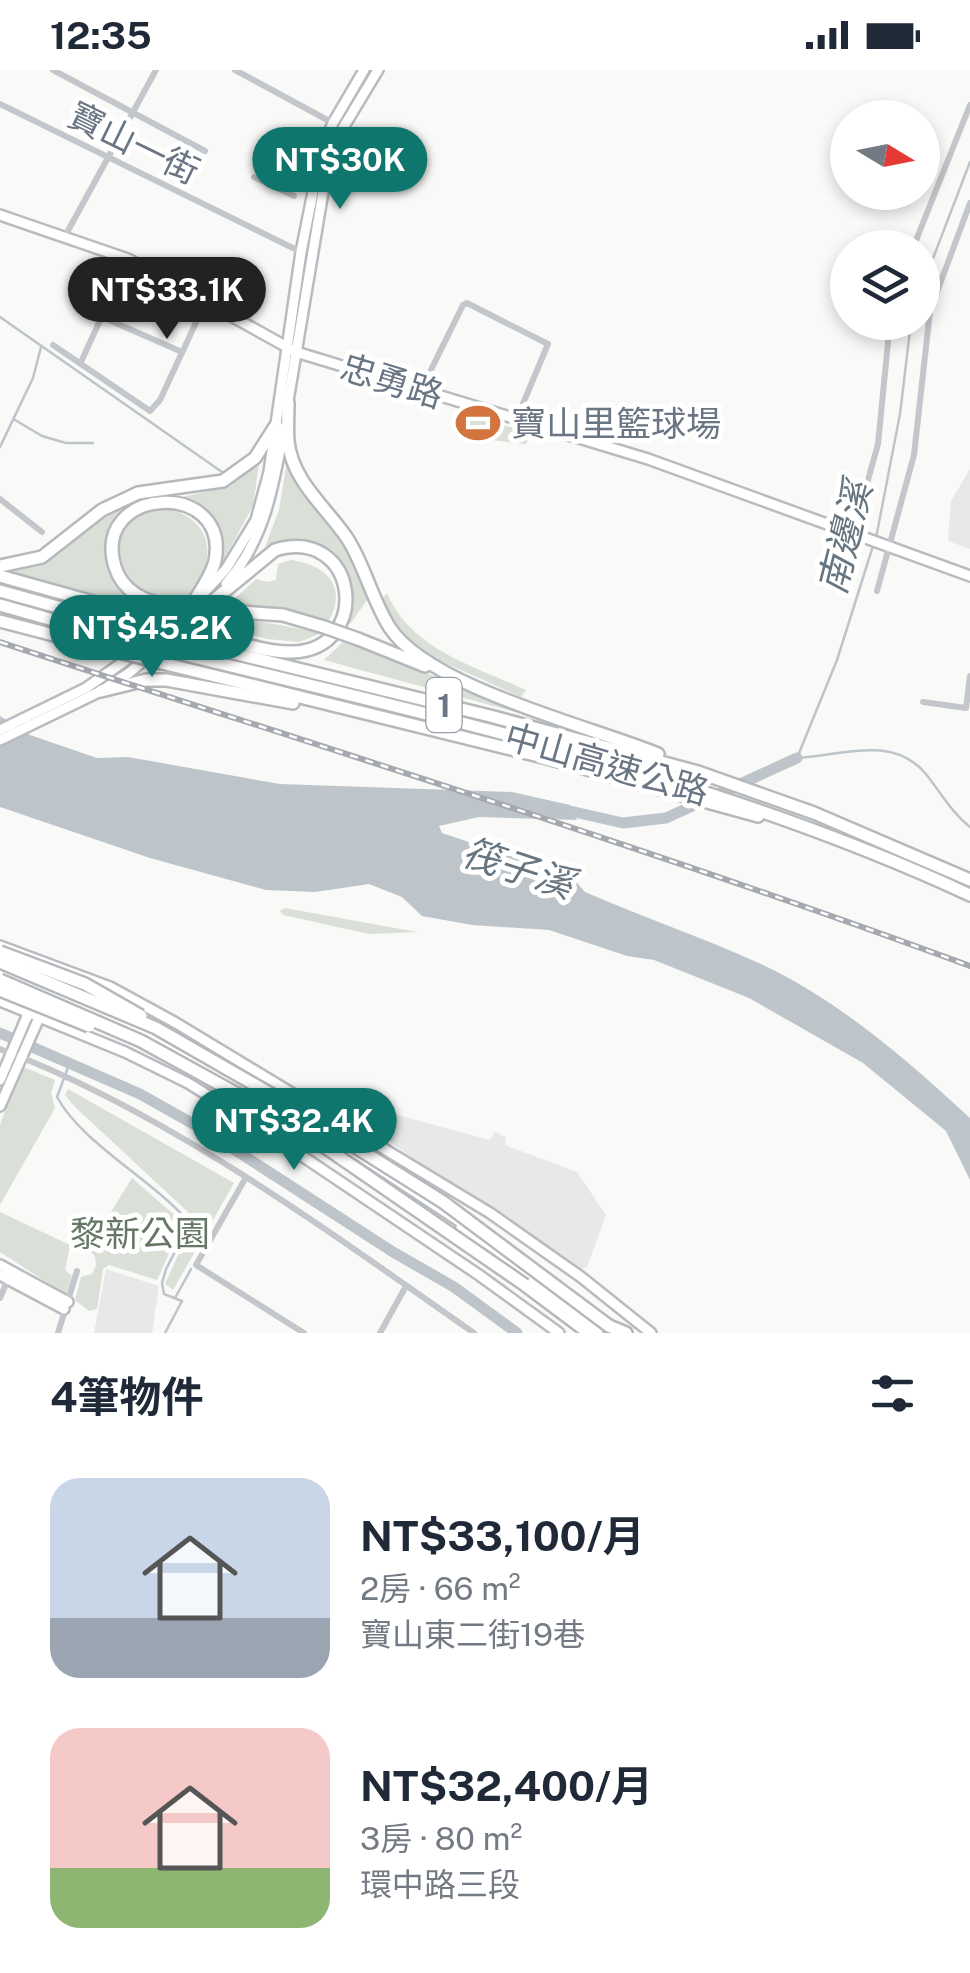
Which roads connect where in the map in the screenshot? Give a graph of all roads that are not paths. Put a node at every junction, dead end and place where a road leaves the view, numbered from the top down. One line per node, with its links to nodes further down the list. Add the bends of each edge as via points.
1 (53, 70): 8 (street)
2 (234, 70): 9 (street)
3 (364, 70): 9 (main road)
4 (378, 70): 24 (main road, via 344,128 325,180)
5 (152, 71): 8 (street)
6 (0, 104): 11 (street, 寶山一街)
7 (970, 105): 16 (street)
8 (132, 113): 10 (street); 11 (street)
9 (333, 123): 18 (main road, via 320,152)
10 (205, 151)
11 (108, 160): 17 (street); 18 (street, 寶山一街)
12 (254, 177): 13 (street)
13 (294, 196)
14 (970, 203): 34 (street, via 930,311 914,455)
15 (0, 215): 17 (main road, 忠勇路)
16 (922, 230)
17 (64, 238): 19 (main road, 忠勇路)
18 (301, 252): 24 (main road)
19 (128, 259): 20 (main road, 忠勇路); 21 (street)
20 (206, 300): 24 (main road, 忠勇路); 25 (street)
21 (102, 317): 25 (street); 26 (street)
22 (888, 340): 33 (street, via 878,444)
23 (53, 345): 26 (street)
24 (291, 349): 27 (main road, 忠勇路); 28 (main road); 30 (main road)
25 (182, 352): 26 (street, via 150,411)
26 (81, 362)
27 (421, 390): 29 (main road, 忠勇路); 29 (street, via 467,304 548,344)
28 (288, 403): 41 (main road, via 261,528 238,571); 47 (highway, via 292,460 348,540 390,628 422,658)
29 (517, 418): 33 (main road, 忠勇路)
30 (276, 425): 35 (highway, via 255,458 223,480 138,493 102,510 42,557); 43 (main road, via 256,520 226,569)
31 (0, 499): 32 (street)
32 (42, 532)
33 (855, 534): 34 (main road, 忠勇路); 38 (street)
34 (887, 545): 37 (main road, 忠勇路); 39 (street)
35 (0, 566)
36 (0, 576): 41 (highway, bridge, via 294,653 333,634 347,596 327,557 288,546)
37 (970, 576)
38 (838, 588)
39 (878, 591)
40 (0, 592): 54 (highway, 中山高速公路 / 1, bridge)
41 (208, 604): 48 (main road)
42 (0, 605): 45 (highway, 中山高速公路 / 1, bridge)
43 (183, 608): 43 (highway, via 135,594 115,567 120,527 152,502 185,505 212,533 212,571); 47 (highway, bridge, via 282,614); 50 (main road, via 121,666)
44 (0, 621): 45 (highway, bridge)
45 (164, 657): 51 (highway); 55 (highway, 中山高速公路 / 1, via 582,754)
46 (970, 676): 49 (street, via 966,708)
47 (466, 682): 54 (highway)
48 (101, 691): 50 (main road); 51 (highway, via 166,680)
49 (924, 702)
50 (63, 705): 52 (main road); 53 (main road)
51 (342, 710): 55 (highway)
52 (0, 730)
53 (0, 740)
54 (704, 774): 56 (highway, 中山高速公路 / 1)
55 (678, 787): 57 (highway, 中山高速公路 / 1, via 797,823)
56 (970, 880)
57 (970, 895)
58 (0, 949): 59 (main road); 66 (highway, bridge, via 102,993)
59 (54, 964): 62 (main road); 87 (main road, via 176,1023 490,1213)
60 (0, 967): 62 (main road); 66 (highway, bridge)
61 (0, 980): 67 (highway, bridge)
62 (45, 988): 65 (main road); 79 (main road, via 293,1118)
63 (0, 990): 67 (highway, bridge)
64 (0, 1001): 65 (main road)
65 (33, 1018): 69 (main road); 84 (main road, via 188,1083)
66 (156, 1028): 79 (highway, bridge, via 444,1202)
67 (141, 1042): 85 (highway, bridge, via 290,1123)
68 (0, 1049): 69 (street)
69 (19, 1051): 70 (main road); 71 (main road); 72 (street)
70 (0, 1080)
71 (0, 1106)
72 (245, 1179): 76 (street); 81 (street, via 196,1264)
73 (0, 1265): 78 (main road)
74 (77, 1271): 78 (street)
75 (4, 1277): 77 (street); 78 (main road)
76 (406, 1286): 82 (street); 83 (street)
77 (0, 1298)
78 (66, 1305): 80 (street)
79 (608, 1331): 86 (highway)
80 (58, 1333)
81 (304, 1333)
82 (380, 1333)
83 (474, 1333)
84 (559, 1333)
85 (586, 1333)
86 (626, 1333)
87 (650, 1333)

